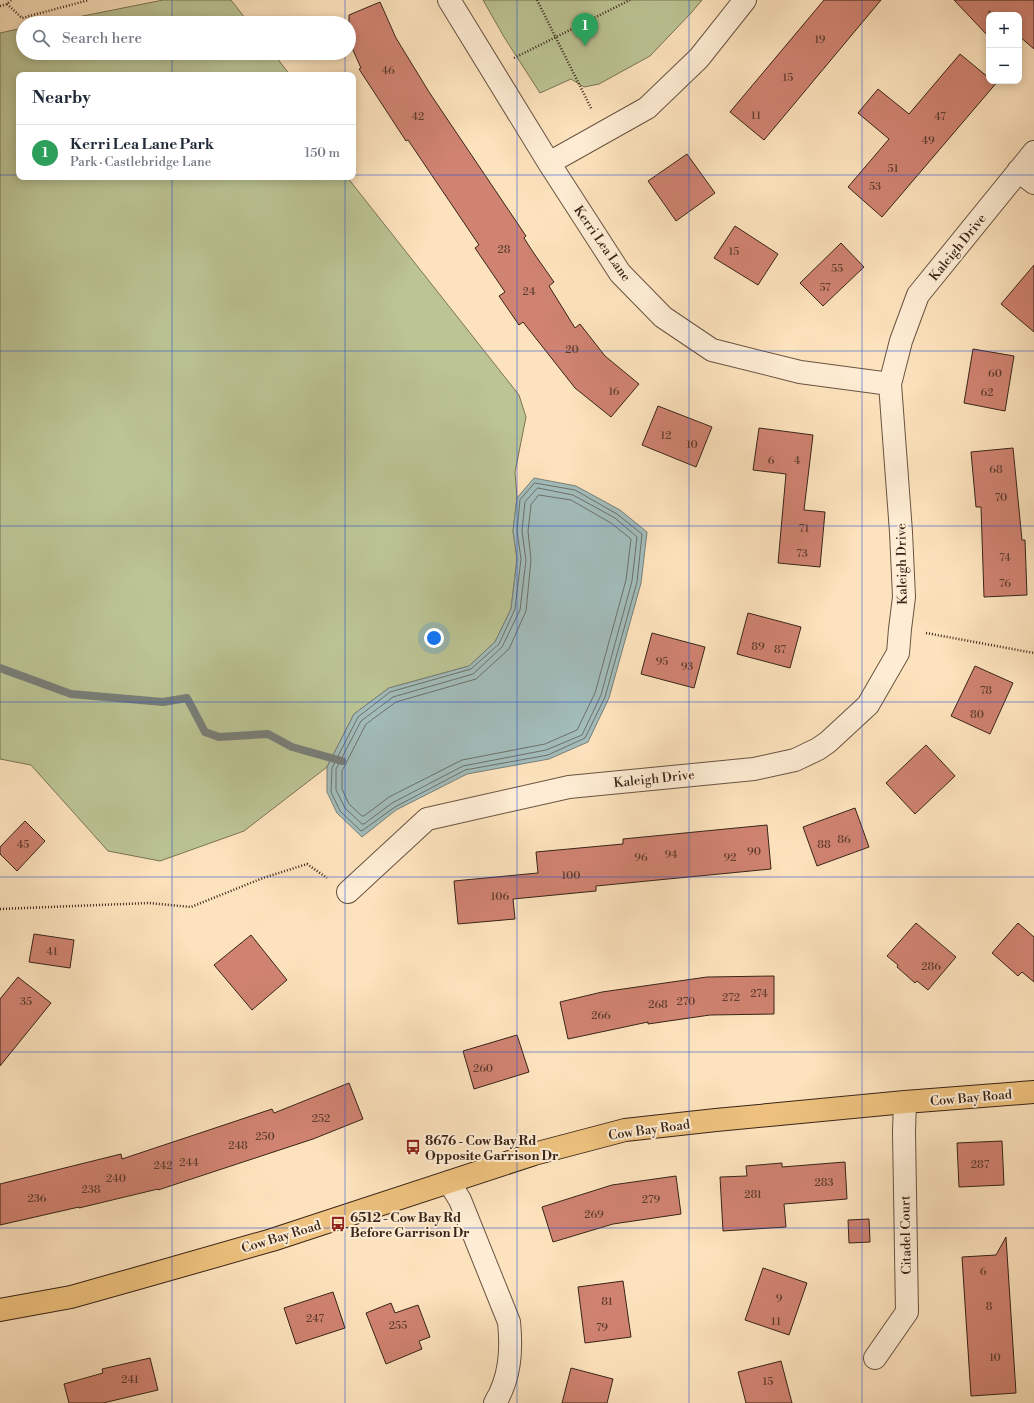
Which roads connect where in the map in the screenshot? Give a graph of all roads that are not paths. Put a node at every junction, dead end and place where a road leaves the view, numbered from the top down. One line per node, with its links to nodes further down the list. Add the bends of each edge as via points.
1 (450, 0): 4 (street, Kerri Lea Lane)
2 (745, 0): 4 (street, via 699,58 647,108)
3 (1034, 152): 5 (street, Kaleigh Drive)
4 (549, 163): 6 (street, Kerri Lea Lane, via 620,273 663,317 712,350 800,372)
5 (1026, 177): 6 (street, Kaleigh Drive, via 918,295 901,341)
6 (890, 384): 7 (street, Kaleigh Drive, via 904,589 898,653 868,705 828,742 795,760 754,769 569,787 427,819)
7 (348, 892)
8 (1034, 1092): 9 (main road, Cow Bay Road)
9 (905, 1102): 10 (main road, Cow Bay Road, via 625,1130 534,1154); 12 (street, Citadel Court, via 907,1312)
10 (449, 1182): 11 (main road, Cow Bay Road, via 272,1240 136,1279 71,1297); 13 (street, via 460,1200 509,1322 510,1358 506,1381)
11 (0, 1310)
12 (876, 1358)
13 (495, 1403)

